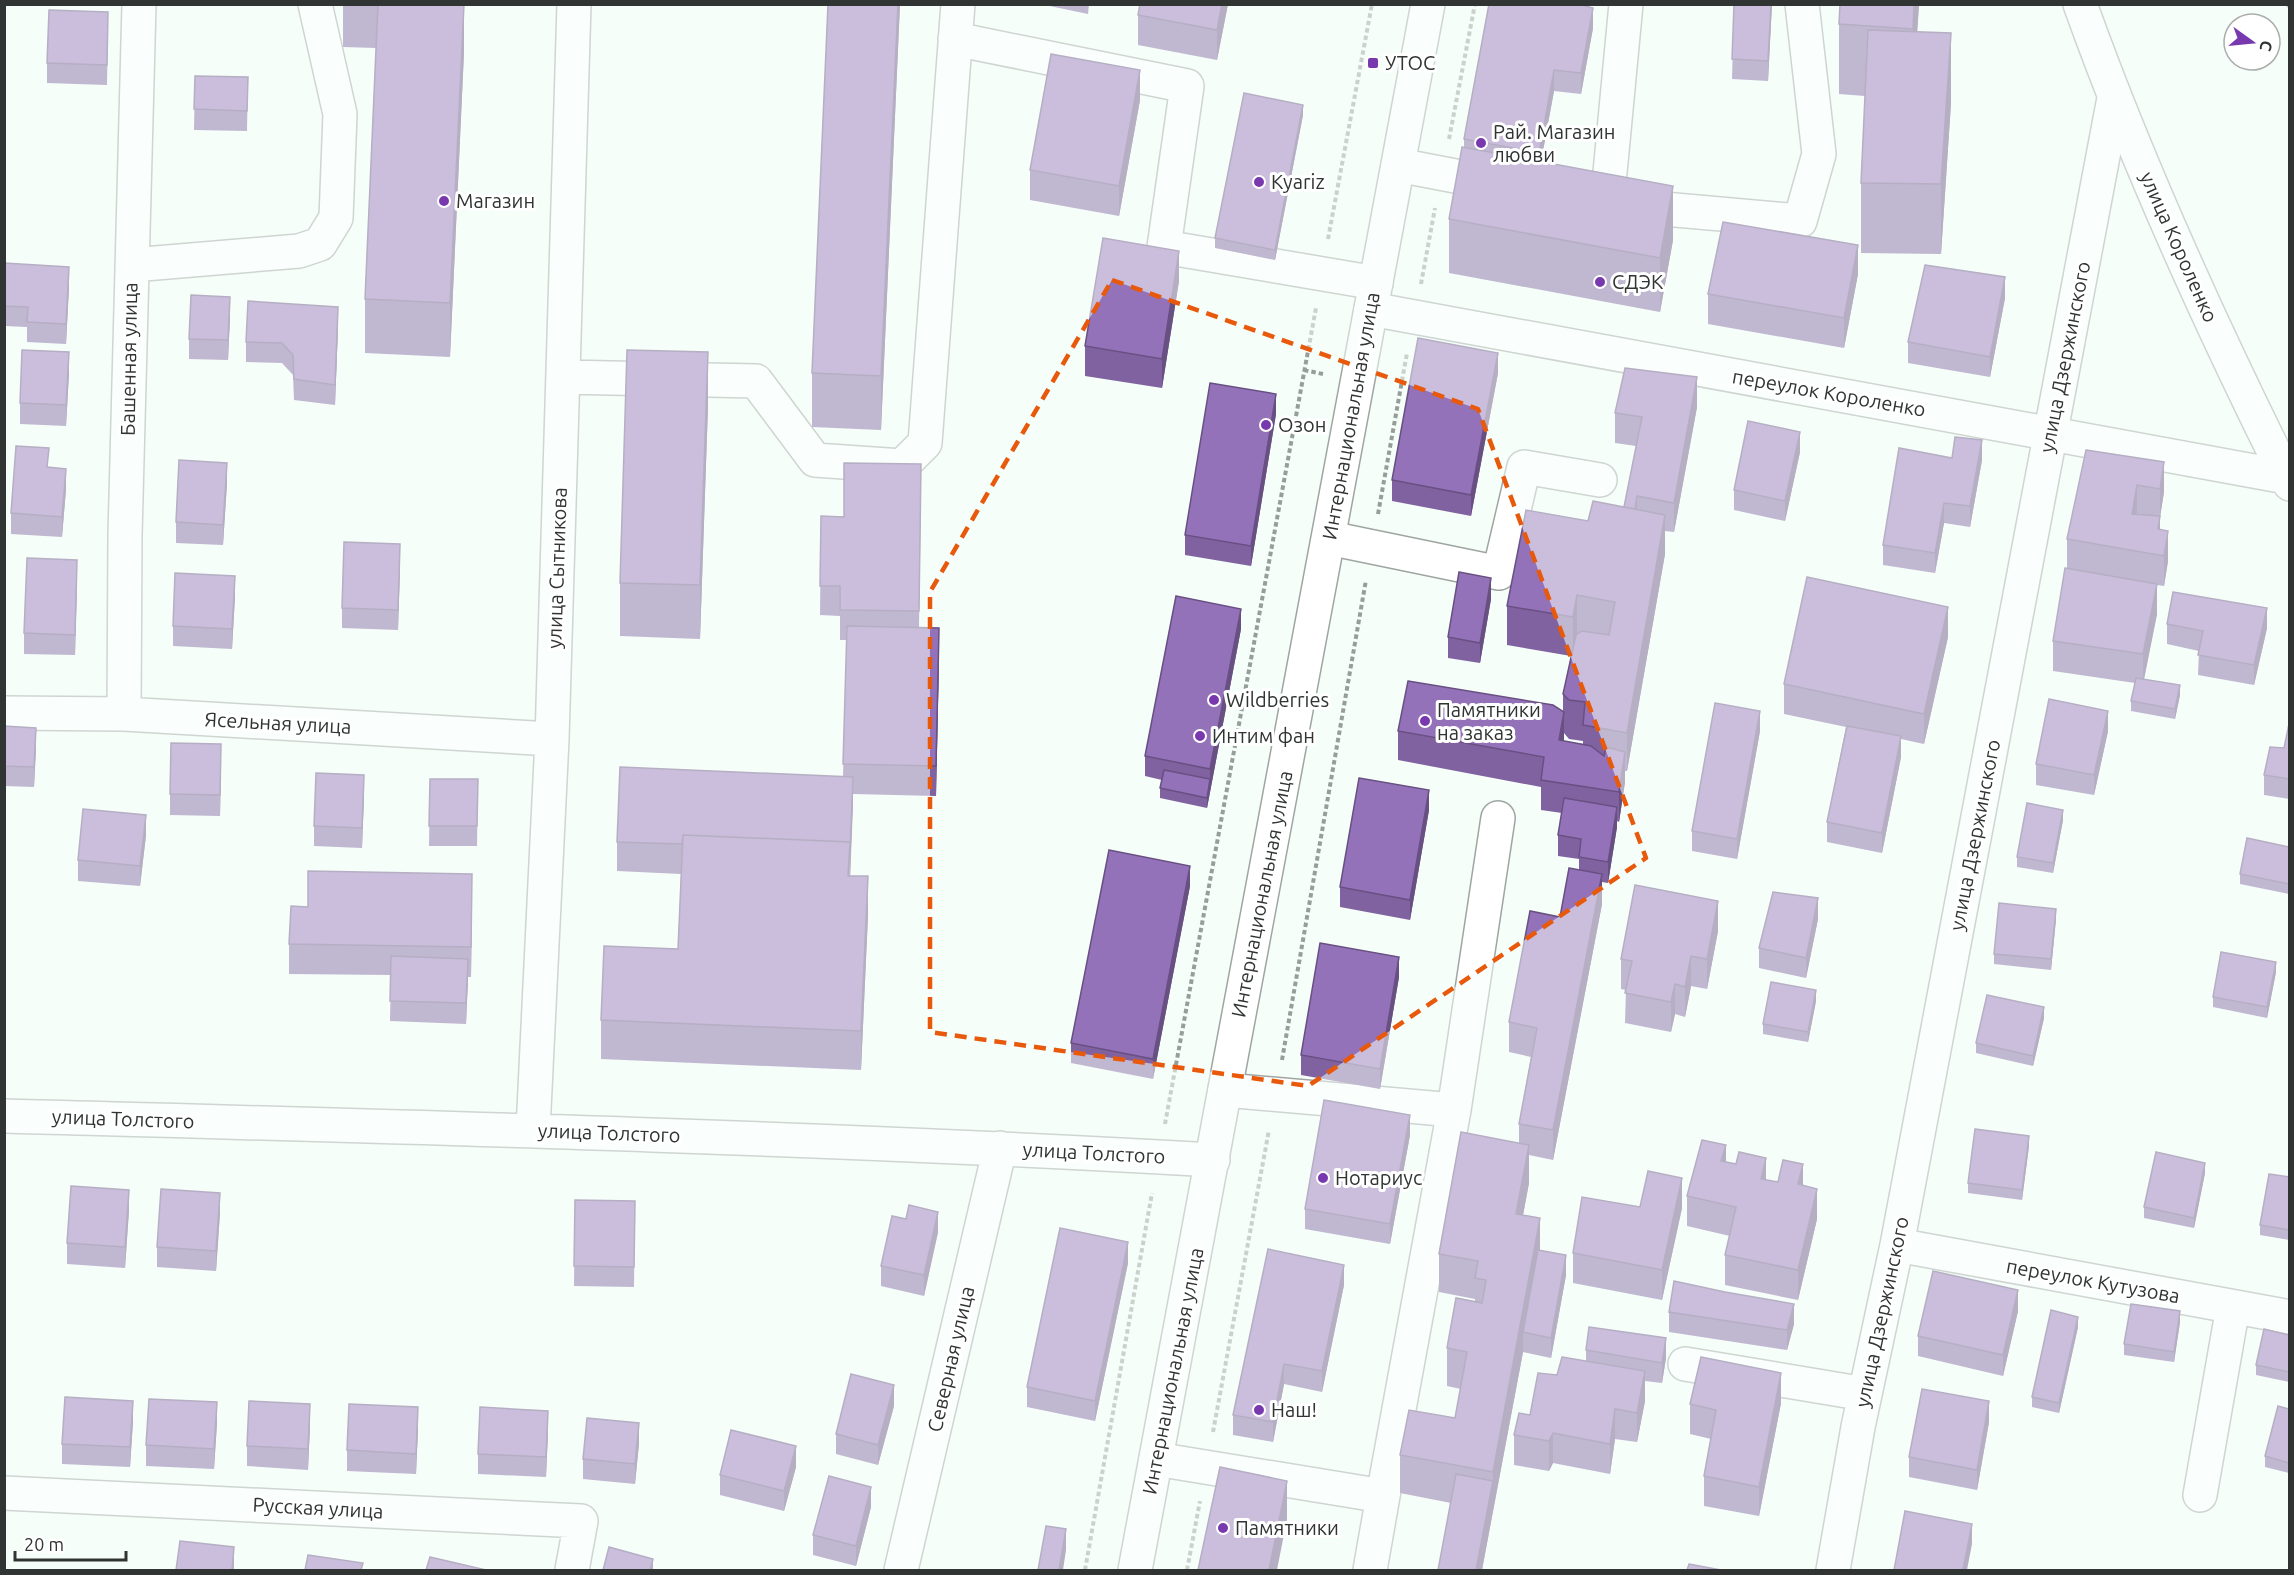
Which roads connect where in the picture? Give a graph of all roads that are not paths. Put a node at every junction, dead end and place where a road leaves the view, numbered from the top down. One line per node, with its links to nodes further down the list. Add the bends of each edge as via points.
1 (139, 4): 13 (street, Башенная улица)
2 (315, 4): 13 (street, via 340,114 336,218 320,244 299,252)
3 (574, 4): 15 (street, улица Сытникова)
4 (958, 4): 9 (street)
5 (1428, 4): 11 (street, Интернациональная улица)
6 (1626, 4): 7 (street, via 1595,202 1800,221 1819,154)
7 (1802, 4)
8 (2080, 4): 10 (street, улица Короленко)
9 (955, 39): 14 (street, переулок Короленко, via 1187,86 1164,247 1322,274); 15 (street, via 925,443 902,466 815,460 756,381)
10 (2114, 98): 16 (street, улица Дзержинского); 18 (street, улица Короленко, via 2233,369)
11 (1398, 165): 12 (street); 14 (street, Интернациональная улица)
12 (1536, 191)
13 (132, 265): 21 (street, Башенная улица)
14 (1374, 296): 16 (street, переулок Короленко, via 1414,316); 19 (street, Интернациональная улица)
15 (563, 377): 22 (street, улица Сытникова)
16 (2050, 434): 18 (street, переулок Короленко); 30 (street, улица Дзержинского)
17 (1600, 480): 19 (street, via 1524,467 1499,573)
18 (2288, 481)
19 (1329, 538): 24 (street, Интернациональная улица)
20 (4, 713): 21 (street, Ясельная улица)
21 (124, 714): 22 (street, Ясельная улица)
22 (552, 739): 27 (street, улица Сытникова)
23 (1498, 818): 25 (street)
24 (1226, 1090): 25 (street); 29 (street, Интернациональная улица)
25 (1454, 1110): 38 (street)
26 (4, 1116): 27 (street, улица Толстого)
27 (533, 1130): 28 (street, улица Толстого)
28 (1000, 1148): 29 (street, улица Толстого); 40 (street, Северная улица)
29 (1212, 1160): 35 (street, Интернациональная улица)
30 (1898, 1245): 31 (street, переулок Кутузова); 34 (street, улица Дзержинского)
31 (2233, 1307): 32 (street, переулок Кутузова); 37 (street)
32 (2289, 1317)
33 (1685, 1364): 34 (street)
34 (1865, 1394): 43 (street, улица Дзержинского)
35 (1156, 1459): 38 (street); 41 (street, Интернациональная улица)
36 (4, 1493): 39 (street, Русская улица, via 581,1521)
37 (2200, 1495)
38 (1383, 1496): 42 (street)
39 (572, 1570)
40 (901, 1570)
41 (1135, 1570)
42 (1370, 1570)
43 (1833, 1570)

